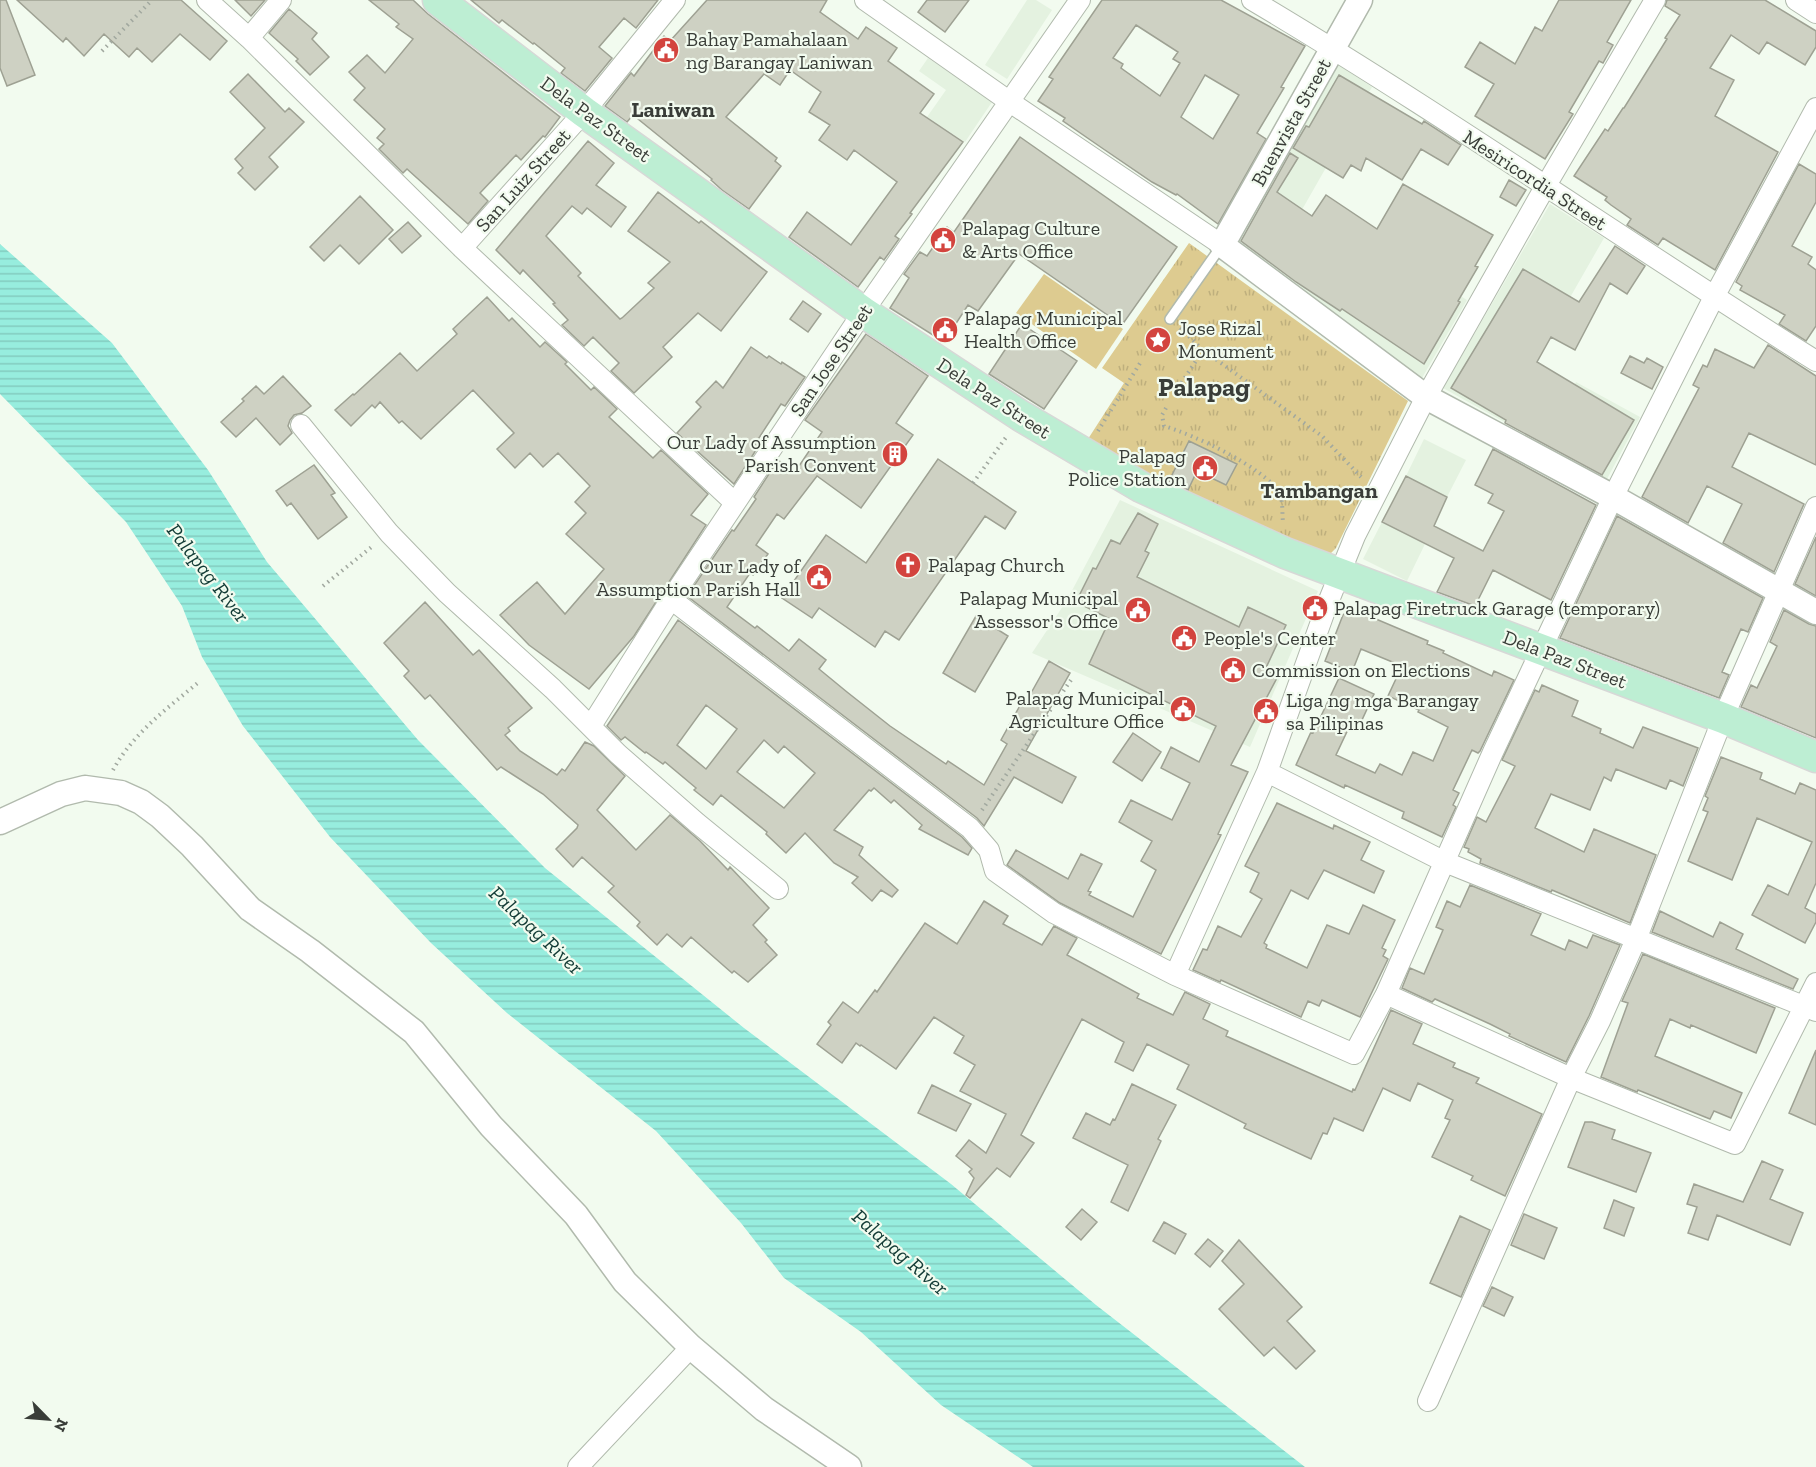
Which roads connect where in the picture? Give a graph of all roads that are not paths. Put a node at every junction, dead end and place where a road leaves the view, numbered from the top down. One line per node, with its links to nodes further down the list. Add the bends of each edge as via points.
1 (207, 0): 12 (street)
2 (281, 0): 12 (street)
3 (438, 0): 16 (main road, Dela Paz Street)
4 (675, 0): 16 (street, San Luiz Street)
5 (865, 0): 14 (street)
6 (1080, 0): 14 (street, San Jose Street)
7 (1252, 0): 13 (street, Mesiricordia Street)
8 (1359, 0): 13 (street, Buenvista Street)
9 (1655, 0): 17 (street)
10 (1796, 0): 11 (street)
11 (1816, 13)
12 (249, 38): 19 (street)
13 (1333, 48): 17 (street, Mesiricordia Street); 18 (street, Buenvista Street)
14 (1010, 102): 18 (street); 21 (street, San Jose Street)
15 (1816, 108): 20 (street)
16 (584, 112): 19 (street, San Luiz Street); 21 (main road, Dela Paz Street)
17 (1545, 187): 20 (street, Mesiricordia Street); 24 (street)
18 (1222, 245): 22 (lane); 24 (street)
19 (462, 248): 27 (street)
20 (1714, 297): 23 (street, Mesiricordia Street); 26 (street)
21 (863, 312): 27 (street, San Jose Street); 29 (main road, Dela Paz Street, via 1022,416 1141,487)
22 (1170, 319)
23 (1816, 361)
24 (1425, 397): 26 (street); 29 (street, via 1354,536)
25 (301, 425): 35 (street, via 389,533 447,593)
26 (1613, 498): 30 (street); 33 (street)
27 (735, 503): 31 (street, San Jose Street)
28 (1816, 507): 30 (street)
29 (1341, 573): 33 (main road, Dela Paz Street); 37 (street)
30 (1778, 590): 32 (street); 34 (street)
31 (671, 599): 35 (street, San Jose Street); 42 (street, via 970,828 989,850 995,871 1054,913)
32 (1816, 612)
33 (1542, 650): 34 (main road, Dela Paz Street); 39 (street)
34 (1723, 718): 36 (main road, Dela Paz Street); 41 (street)
35 (591, 726): 40 (street, via 618,754)
36 (1816, 757)
37 (1267, 772): 39 (street); 42 (street)
38 (0, 822): 47 (street, via 61,794 85,788 121,793 160,816 250,909 414,1032 491,1126 576,1215 625,1282)
39 (1445, 862): 41 (street); 44 (street)
40 (778, 889)
41 (1637, 937): 45 (street); 46 (street)
42 (1174, 975): 44 (street, via 1354,1054)
43 (1816, 983): 45 (street)
44 (1386, 994): 46 (street)
45 (1811, 1009): 46 (street, via 1735,1144)
46 (1571, 1078): 48 (street)
47 (690, 1347): 49 (street); 50 (street, via 764,1409)
48 (1428, 1401)
49 (578, 1467)
50 (849, 1467)

